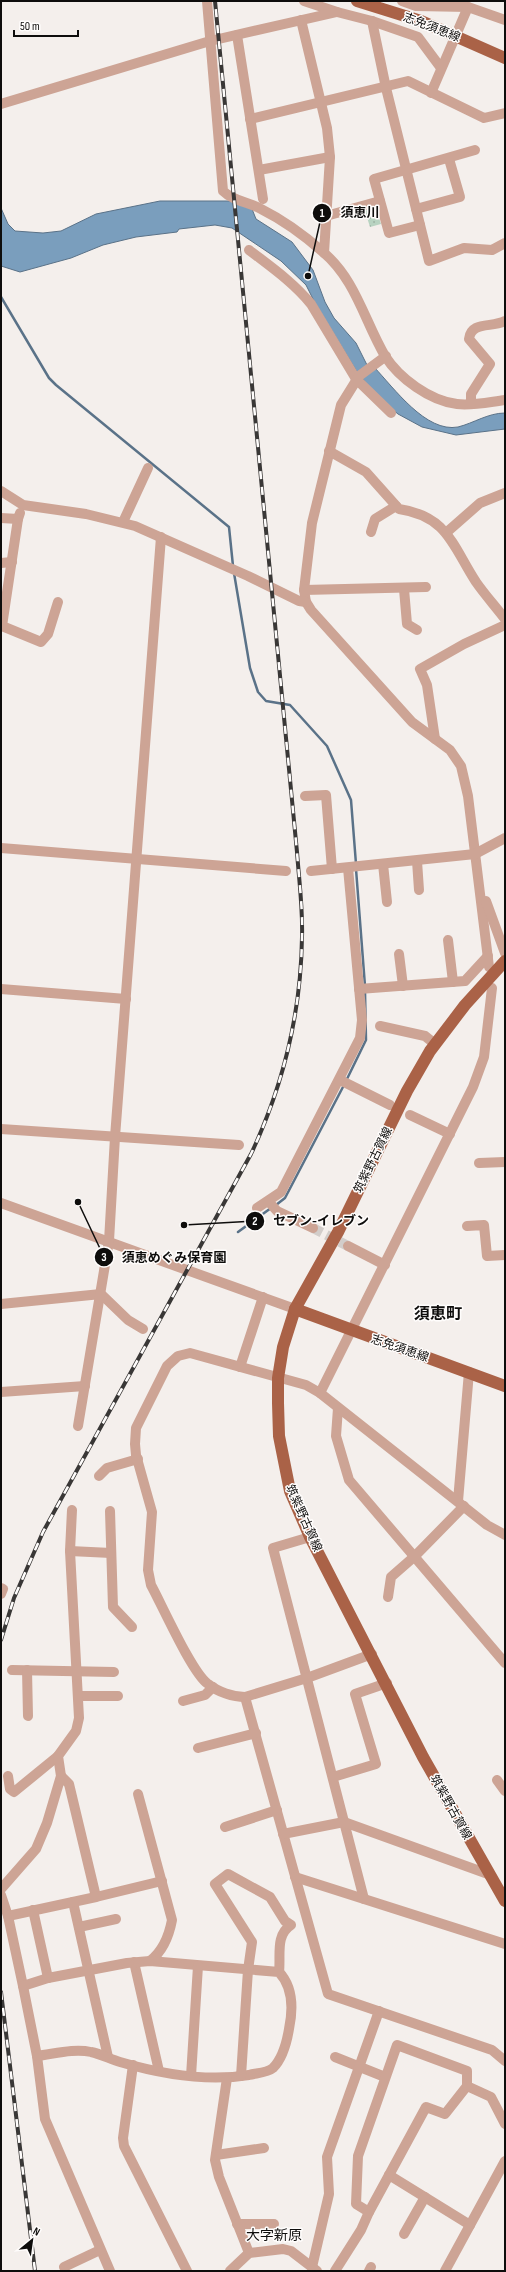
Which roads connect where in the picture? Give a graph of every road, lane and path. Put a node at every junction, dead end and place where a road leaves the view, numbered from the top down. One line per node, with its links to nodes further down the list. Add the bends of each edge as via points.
1 (208, 1): 12 (street)
2 (304, 1): 6 (street)
3 (357, 1): 11 (main road, 志免須恵線)
4 (402, 1): 5 (street, via 416,6)
5 (464, 5): 9 (street); 11 (street)
6 (337, 12): 7 (street); 8 (street)
7 (301, 20): 10 (street); 17 (street)
8 (372, 20): 14 (street, via 418,37); 15 (street)
9 (505, 20)
10 (237, 35): 12 (street); 20 (street)
11 (455, 35): 13 (main road, 志免須恵線); 14 (street)
12 (210, 41): 18 (street); 33 (street, via 223,191 228,196 254,205 290,226)
13 (505, 58)
14 (441, 68): 16 (street)
15 (386, 88): 16 (street, via 408,81); 17 (street); 24 (street)
16 (431, 93): 19 (street, via 484,118)
17 (322, 102): 20 (street); 22 (street)
18 (1, 104)
19 (505, 113)
20 (250, 119): 25 (street)
21 (475, 150): 23 (street)
22 (330, 158): 25 (street); 29 (street)
23 (449, 159): 24 (street); 28 (street, via 460,197)
24 (406, 168): 27 (street, via 374,179); 28 (street)
25 (258, 170): 26 (street)
26 (263, 199)
27 (380, 201): 29 (street); 30 (street, via 389,233)
28 (416, 209): 30 (street)
29 (326, 216): 33 (street)
30 (420, 225): 31 (street, via 429,261 464,248 492,250)
31 (505, 243)
32 (249, 250): 36 (street, via 302,293)
33 (324, 253): 35 (street, via 354,290)
34 (505, 321): 38 (street, via 474,328 470,332 469,339 490,364 471,394)
35 (384, 358): 36 (street); 38 (street, via 425,392 456,404)
36 (358, 378): 39 (street); 40 (street, via 341,405)
37 (505, 400): 38 (street)
38 (471, 404)
39 (391, 413)
40 (329, 451): 45 (street, via 366,472); 56 (street, via 312,523)
41 (148, 468): 48 (street)
42 (1, 491): 44 (street)
43 (505, 493): 50 (street, via 480,503)
44 (23, 505): 47 (street); 48 (street)
45 (396, 506): 49 (street, via 375,519); 50 (street, via 422,515)
46 (1, 518): 47 (street)
47 (18, 519): 52 (street)
48 (123, 522): 51 (street)
49 (371, 532)
50 (447, 532): 59 (street, via 477,583)
51 (161, 537): 58 (street); 67 (street)
52 (12, 562): 53 (street); 57 (street, via 2,626 41,642 48,634)
53 (1, 563)
54 (426, 587): 55 (street)
55 (404, 589): 56 (street); 61 (street, via 407,624)
56 (304, 590): 58 (street)
57 (58, 602)
58 (306, 602): 62 (street, via 407,717)
59 (505, 619)
60 (505, 625): 62 (street, via 420,669 427,685)
61 (417, 630)
62 (434, 739): 66 (street, via 456,757 465,777)
63 (305, 796): 71 (street, via 326,795)
64 (505, 838): 66 (street)
65 (1, 848): 67 (street)
66 (475, 854): 68 (street); 74 (street)
67 (136, 859): 72 (street); 88 (street)
68 (417, 861): 69 (street); 75 (street)
69 (383, 864): 70 (street); 76 (street)
70 (348, 868): 71 (street); 87 (street)
71 (332, 870): 73 (street)
72 (286, 871)
73 (311, 871)
74 (480, 884): 78 (street); 80 (street)
75 (419, 890)
76 (387, 902)
77 (448, 940): 83 (street)
78 (505, 953)
79 (399, 954): 84 (street)
80 (488, 956): 82 (street); 83 (street, via 465,981)
81 (505, 961): 90 (main road, 筑紫野古賀線, via 465,1005)
82 (489, 967)
83 (452, 982): 84 (street)
84 (403, 986): 87 (street)
85 (492, 988): 95 (street, via 484,1057 473,1087)
86 (1, 989): 88 (street)
87 (359, 989): 91 (street, via 362,1030 357,1048)
88 (126, 999): 96 (street)
89 (380, 1026): 90 (street, via 425,1036)
90 (436, 1044): 112 (main road, 筑紫野古賀線, via 407,1091 338,1232)
91 (340, 1080): 92 (street); 100 (street, via 282,1192)
92 (390, 1105)
93 (410, 1115): 95 (street)
94 (1, 1129): 96 (street)
95 (450, 1134): 108 (street)
96 (115, 1137): 97 (street); 105 (street)
97 (239, 1145)
98 (505, 1162): 99 (street)
99 (479, 1163)
100 (269, 1202): 102 (street); 104 (street, via 277,1211)
101 (1, 1203): 105 (street)
102 (257, 1208)
103 (468, 1226): 107 (street, via 484,1225 487,1256)
104 (313, 1228)
105 (109, 1241): 109 (street); 110 (street)
106 (348, 1246): 108 (street)
107 (505, 1255)
108 (385, 1265): 114 (street)
109 (101, 1294): 111 (street); 113 (street, via 128,1320); 118 (street)
110 (263, 1297): 112 (street); 115 (street)
111 (1, 1304)
112 (295, 1309): 114 (main road, 志免須恵線); 117 (main road, 筑紫野古賀線, via 283,1347)
113 (143, 1329)
114 (352, 1331): 116 (main road, 志免須恵線); 121 (street)
115 (240, 1367): 117 (street); 124 (street, via 190,1353 178,1356 167,1366 136,1428 135,1444)
116 (469, 1372): 119 (main road, 志免須恵線); 126 (street)
117 (278, 1378): 121 (street, via 306,1385); 130 (main road, 筑紫野古賀線, via 278,1436 282,1460 290,1491)
118 (85, 1386): 120 (street); 123 (street)
119 (505, 1386)
120 (1, 1392)
121 (320, 1393): 122 (street)
122 (338, 1408): 126 (street); 133 (street, via 336,1436 349,1480)
123 (78, 1426)
124 (138, 1459): 125 (street, via 107,1468); 146 (street, via 152,1512 148,1570 151,1585 196,1669 207,1684)
125 (99, 1476)
126 (461, 1504): 129 (street, via 487,1525); 133 (street)
127 (72, 1510): 131 (street)
128 (110, 1511): 132 (street)
129 (505, 1535)
130 (310, 1537): 138 (main road, 筑紫野古賀線); 144 (street, via 273,1548)
131 (70, 1551): 132 (street); 142 (street)
132 (111, 1553): 137 (street, via 113,1607)
133 (415, 1556): 136 (street, via 391,1577); 139 (street)
134 (1, 1588): 135 (street)
135 (1, 1594)
136 (388, 1597)
137 (132, 1627)
138 (372, 1654): 144 (street); 145 (main road, 筑紫野古賀線)
139 (505, 1663)
140 (12, 1670): 141 (street)
141 (27, 1670): 142 (street); 151 (street)
142 (76, 1671): 143 (street); 147 (street)
143 (114, 1672)
144 (307, 1678): 149 (street); 157 (street)
145 (387, 1683): 157 (street, via 355,1694 376,1764); 165 (main road, 筑紫野古賀線, via 423,1757)
146 (213, 1687): 149 (street, via 236,1697); 150 (street, via 205,1695)
147 (78, 1696): 148 (street); 154 (street, via 79,1718 76,1731)
148 (118, 1696)
149 (245, 1697): 152 (street)
150 (183, 1701)
151 (28, 1716)
152 (256, 1733): 153 (street); 161 (street)
153 (198, 1748)
154 (58, 1756): 155 (street, via 14,1792 10,1789); 156 (street)
155 (8, 1776)
156 (60, 1776): 168 (street, via 47,1823 36,1849); 170 (street, via 69,1784)
157 (333, 1777): 162 (street)
158 (496, 1780): 159 (street)
159 (505, 1791)
160 (138, 1794): 167 (street)
161 (277, 1810): 163 (street); 164 (street)
162 (344, 1822): 164 (street); 165 (street); 171 (street)
163 (224, 1827)
164 (283, 1834): 166 (street)
165 (488, 1874): 172 (main road, 筑紫野古賀線)
166 (295, 1877): 171 (street); 177 (street)
167 (162, 1881): 170 (street); 181 (street, via 172,1920 169,1936)
168 (1, 1889)
169 (1, 1895): 175 (street)
170 (96, 1898): 173 (street)
171 (364, 1899): 180 (street)
172 (505, 1901)
173 (73, 1902): 174 (street); 179 (street)
174 (33, 1910): 175 (street); 187 (street)
175 (8, 1916): 188 (street)
176 (116, 1919): 179 (street)
177 (307, 1920): 178 (street); 189 (street, via 328,1994)
178 (291, 1925): 184 (street, via 285,1921 270,1897 228,1874 215,1884 252,1942); 186 (street, via 280,1938)
179 (79, 1927): 185 (street)
180 (505, 1944)
181 (150, 1961): 182 (street); 183 (street)
182 (134, 1962): 185 (street); 196 (street)
183 (198, 1966): 184 (street); 197 (street)
184 (248, 1970): 186 (street); 198 (street)
185 (88, 1972): 187 (street); 191 (street)
186 (279, 1972): 198 (street, via 284,1977 292,2002 289,2030 282,2055 272,2069)
187 (48, 1978): 188 (street)
188 (23, 1986): 190 (street)
189 (379, 2011): 193 (street, via 492,2050); 195 (street)
190 (37, 2056): 191 (street, via 78,2050); 213 (street, via 45,2119)
191 (108, 2057): 194 (street)
192 (335, 2057): 195 (street)
193 (505, 2061)
194 (133, 2064): 196 (street); 218 (street, via 124,2146)
195 (359, 2067): 199 (street); 216 (street, via 327,2157 329,2194)
196 (159, 2071): 197 (street, via 178,2076)
197 (191, 2076): 200 (street)
198 (241, 2076): 200 (street)
199 (385, 2077): 201 (street, via 397,2045 467,2071); 208 (street, via 358,2156 356,2204)
200 (227, 2078): 204 (street)
201 (466, 2086): 202 (street, via 491,2097); 206 (street, via 445,2114 426,2107)
202 (505, 2124)
203 (264, 2148): 204 (street)
204 (216, 2155): 209 (street, via 219,2176)
205 (505, 2161): 211 (street)
206 (389, 2175): 207 (street); 208 (street)
207 (425, 2197): 211 (street); 212 (street)
208 (369, 2212): 220 (street, via 361,2230)
209 (237, 2224): 210 (street); 214 (street)
210 (274, 2224)
211 (470, 2225): 221 (street)
212 (404, 2234)
213 (100, 2250): 215 (street); 217 (street)
214 (249, 2253): 216 (street, via 283,2249 291,2251); 219 (street)
215 (64, 2267)
216 (315, 2269)
217 (110, 2271)
218 (187, 2271)
219 (230, 2271)
220 (335, 2271)
221 (445, 2271)

